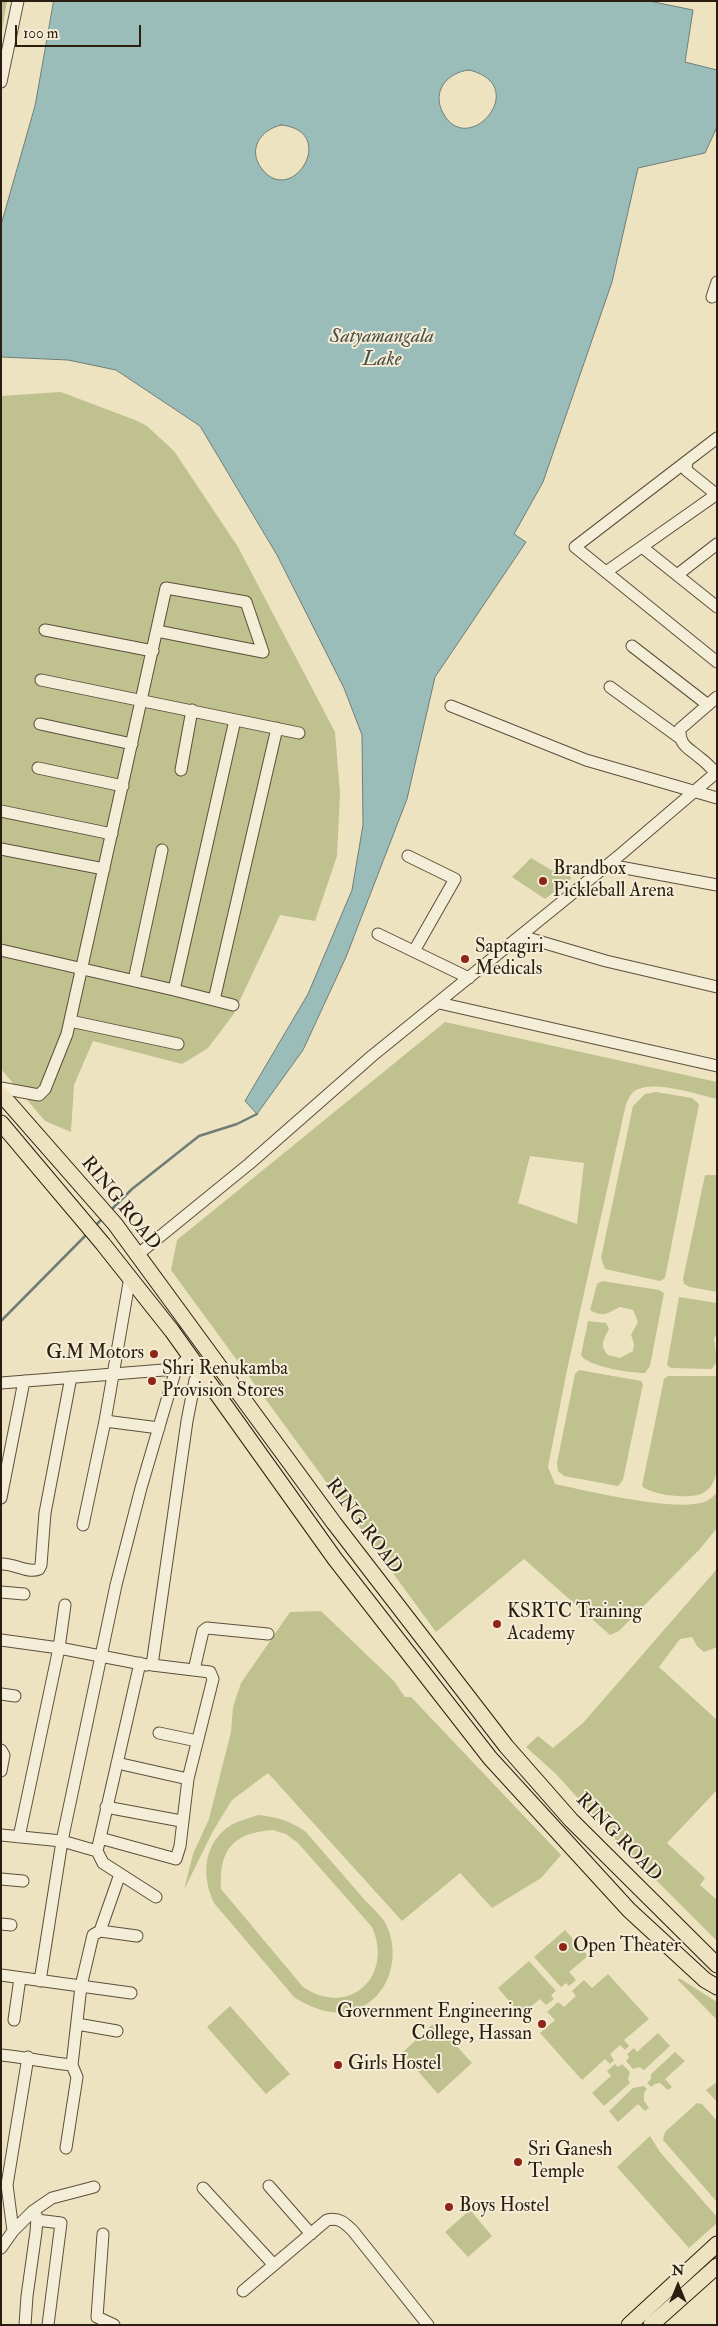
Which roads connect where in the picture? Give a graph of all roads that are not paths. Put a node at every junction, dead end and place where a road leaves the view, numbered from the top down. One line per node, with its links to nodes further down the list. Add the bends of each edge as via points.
1 (18, 1): 2 (street)
2 (2, 78)
3 (717, 282): 4 (street)
4 (712, 297)
5 (717, 438): 6 (street)
6 (687, 461): 7 (street, via 686,470); 10 (street, via 575,547)
7 (717, 494): 8 (street)
8 (642, 547): 10 (street); 11 (street)
9 (715, 549): 11 (street)
10 (606, 572): 17 (street)
11 (677, 575): 12 (street)
12 (717, 607)
13 (45, 630): 16 (street)
14 (158, 631): 14 (street, via 166,588 246,602 263,652); 16 (street)
15 (632, 646): 22 (street)
16 (153, 651): 21 (street)
17 (717, 662)
18 (41, 680): 21 (street)
19 (610, 687): 29 (street)
20 (717, 697): 22 (street)
21 (142, 700): 24 (street); 30 (street)
22 (708, 705): 29 (street, via 680,729)
23 (451, 706): 35 (street, via 586,760)
24 (192, 710): 25 (street); 32 (street)
25 (235, 720): 27 (street); 53 (street)
26 (40, 724): 30 (street)
27 (276, 728): 28 (street); 54 (street)
28 (299, 733)
29 (680, 738): 33 (street, via 684,746)
30 (132, 744): 34 (street)
31 (38, 768): 34 (street)
32 (180, 770)
33 (716, 772): 35 (street)
34 (123, 786): 38 (street)
35 (693, 792): 36 (street); 42 (street)
36 (717, 798)
37 (1, 811): 38 (street)
38 (112, 834): 43 (street)
39 (1, 849): 43 (street)
40 (162, 850): 51 (street)
41 (408, 856): 48 (street, via 455,879)
42 (608, 865): 44 (street); 46 (street)
43 (104, 869): 49 (street)
44 (717, 886)
45 (378, 934): 48 (street)
46 (521, 936): 50 (street); 52 (street, via 606,961)
47 (1, 950): 49 (street)
48 (414, 951): 50 (street)
49 (82, 968): 51 (street); 57 (street)
50 (469, 978): 55 (street)
51 (134, 980): 53 (street)
52 (717, 987)
53 (174, 990): 54 (street)
54 (214, 1000): 56 (street)
55 (439, 1003): 59 (street); 63 (street)
56 (233, 1006)
57 (70, 1020): 58 (street); 60 (street, via 45,1089 39,1095)
58 (178, 1044)
59 (717, 1066)
60 (1, 1088)
61 (1, 1094): 63 (main road, RING ROAD, via 115,1224)
62 (1, 1123): 64 (main road, RING ROAD)
63 (136, 1256): 64 (main road); 91 (main road, RING ROAD, via 334,1523)
64 (126, 1272): 65 (main road, RING ROAD); 67 (street)
65 (190, 1357): 66 (street); 68 (main road, RING ROAD)
66 (176, 1369): 67 (street); 73 (street)
67 (113, 1374): 69 (street); 72 (street)
68 (203, 1374): 85 (street, via 196,1380 187,1421); 93 (main road, RING ROAD, via 335,1559)
69 (71, 1377): 70 (street); 76 (street, via 45,1513 41,1565 34,1571)
70 (24, 1381): 71 (street); 74 (street)
71 (1, 1383)
72 (105, 1420): 73 (street); 75 (street)
73 (159, 1428): 83 (street, via 116,1585)
74 (1, 1498)
75 (84, 1526)
76 (1, 1564)
77 (1, 1592): 78 (street)
78 (24, 1594)
79 (65, 1605): 82 (street)
80 (268, 1634): 86 (street, via 207,1628 203,1631)
81 (1, 1640): 82 (street)
82 (59, 1648): 83 (street); 100 (street)
83 (102, 1656): 84 (street); 102 (street)
84 (140, 1663): 85 (street); 94 (street)
85 (152, 1665): 86 (street)
86 (194, 1670): 90 (street, via 210,1672 213,1680)
87 (1, 1694): 88 (street)
88 (15, 1696)
89 (159, 1733): 90 (street)
90 (197, 1741): 96 (street)
91 (506, 1746): 93 (main road); 110 (main road, RING ROAD, via 571,1820)
92 (1, 1750): 95 (street, via 4,1755)
93 (490, 1758): 111 (main road, RING ROAD, via 629,1910)
94 (116, 1763): 96 (street); 97 (street)
95 (1, 1771)
96 (188, 1779): 98 (street)
97 (106, 1807): 98 (street); 101 (street)
98 (181, 1821): 101 (street, via 176,1859)
99 (1, 1835): 100 (street)
100 (19, 1837): 102 (street)
101 (100, 1838): 103 (street)
102 (62, 1841): 103 (street); 115 (street)
103 (97, 1851): 104 (street, via 103,1863)
104 (120, 1874): 107 (street); 108 (street)
105 (1, 1879): 106 (street)
106 (23, 1881)
107 (156, 1897)
108 (100, 1931): 109 (street); 116 (street, via 93,1935)
109 (137, 1936)
110 (689, 1938): 111 (main road); 112 (main road, RING ROAD)
111 (674, 1951): 117 (main road, RING ROAD, via 704,1980)
112 (717, 1965)
113 (1, 1975): 114 (street)
114 (20, 1978): 115 (street); 119 (street)
115 (40, 1981): 116 (street)
116 (81, 1986): 118 (street); 120 (street)
117 (717, 1987)
118 (131, 1993)
119 (14, 2020)
120 (77, 2024): 121 (street); 124 (street)
121 (117, 2031)
122 (1, 2055): 123 (street)
123 (28, 2057): 124 (street); 130 (street, via 7,2185)
124 (72, 2065): 125 (street, via 77,2076)
125 (66, 2148)
126 (94, 2186): 129 (street, via 52,2198)
127 (269, 2186): 132 (street)
128 (203, 2188): 135 (street)
129 (35, 2215): 130 (street); 138 (street); 139 (street, via 61,2223)
130 (13, 2232): 134 (street)
131 (103, 2234): 140 (street, via 97,2317)
132 (311, 2234): 135 (street); 141 (street, via 328,2220 342,2221)
133 (717, 2244): 142 (main road)
134 (1, 2248)
135 (274, 2265): 137 (street)
136 (717, 2266): 143 (main road)
137 (243, 2291)
138 (25, 2325)
139 (48, 2325)
140 (114, 2325)
141 (428, 2325)
142 (629, 2325)
143 (651, 2325)

